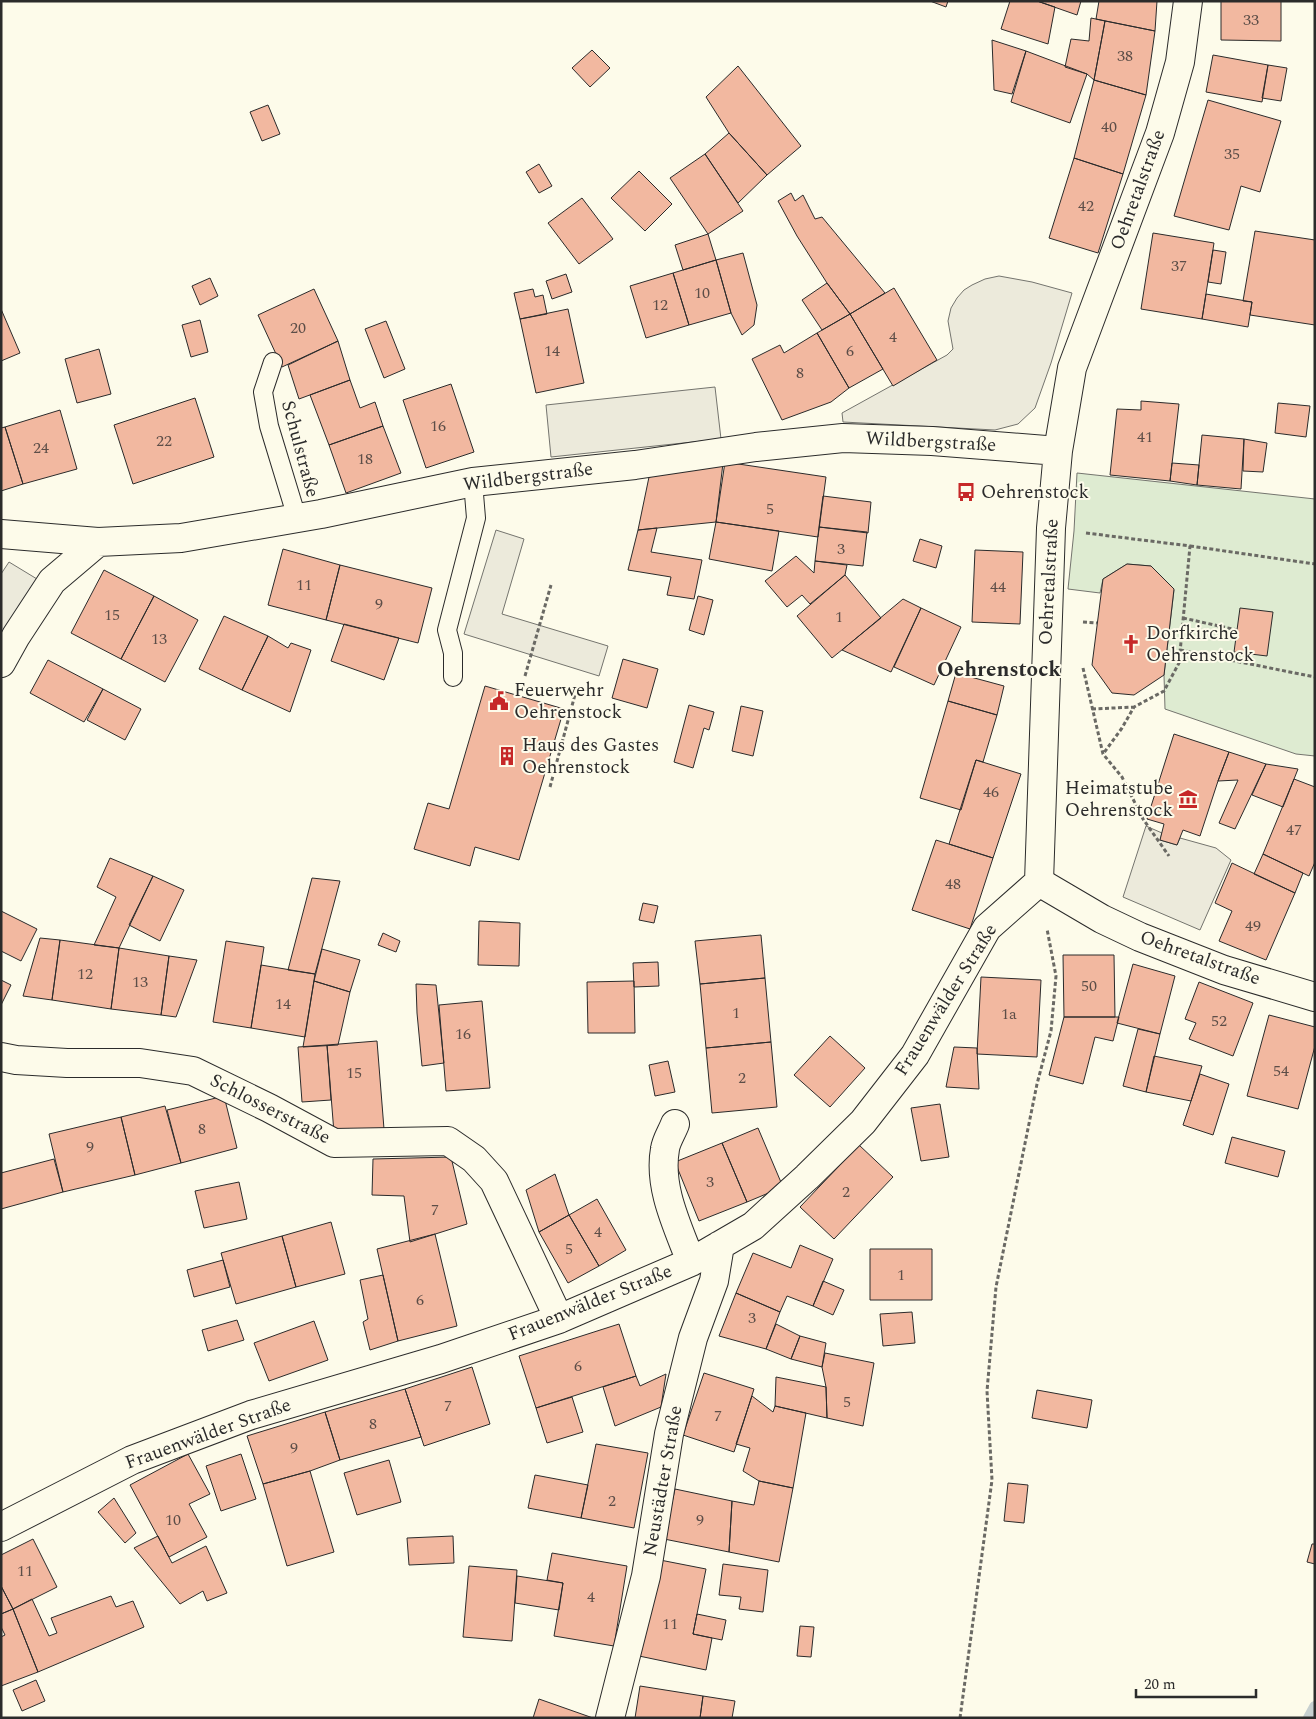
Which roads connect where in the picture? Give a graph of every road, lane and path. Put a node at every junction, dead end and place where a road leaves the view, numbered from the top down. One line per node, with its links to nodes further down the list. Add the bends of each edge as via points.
1 (1188, 1): 3 (street, Oehretalstraße, via 1180,62 1160,134 1072,368)
2 (273, 362): 5 (lane, Schulstraße, via 263,392 269,426)
3 (1058, 451): 4 (street, Wildbergstraße, via 843,438); 6 (street, Oehretalstraße)
4 (473, 482): 5 (street, Wildbergstraße); 18 (lane, via 476,518 447,630 453,653)
5 (297, 518): 8 (street, Wildbergstraße, via 181,538)
6 (1051, 528): 9 (path); 26 (street, Oehretalstraße)
7 (1, 534): 8 (street, Wildbergstraße)
8 (98, 542): 15 (street, via 52,581)
9 (1190, 546): 10 (path); 12 (path)
10 (1315, 564)
11 (551, 585): 17 (path)
12 (1183, 618): 13 (path); 14 (path)
13 (1237, 630)
14 (1180, 650): 19 (path); 21 (path, via 1179,662 1164,691)
15 (1, 663)
16 (1083, 666): 22 (path)
17 (525, 676)
18 (453, 677)
19 (1315, 678)
20 (576, 691): 24 (path)
21 (1134, 707): 22 (path); 23 (path)
22 (1092, 709): 23 (path)
23 (1103, 754): 25 (path, via 1122,777 1143,819)
24 (550, 787)
25 (1169, 856)
26 (1038, 882): 27 (street, Oehretalstraße, via 1140,937 1224,970); 30 (street, Frauenwälder Straße, via 987,928 915,1055 863,1122 753,1226); 35 (path, via 1056,976 1051,1031 1037,1084 996,1287 987,1391 992,1480)
27 (1315, 997)
28 (1, 1056): 32 (street, Schlosserstraße, via 67,1063 140,1063 193,1071 334,1143 448,1141 474,1159 494,1181)
29 (675, 1124): 31 (street, via 665,1148 664,1172 667,1195)
30 (720, 1245): 31 (street, Frauenwälder Straße); 34 (street, Neustädter Straße, via 714,1281 693,1338 669,1434 646,1576)
31 (691, 1262): 32 (street, Frauenwälder Straße)
32 (560, 1319): 33 (street, Frauenwälder Straße, via 251,1415 132,1460)
33 (1, 1526)
34 (610, 1718)
35 (960, 1718)

